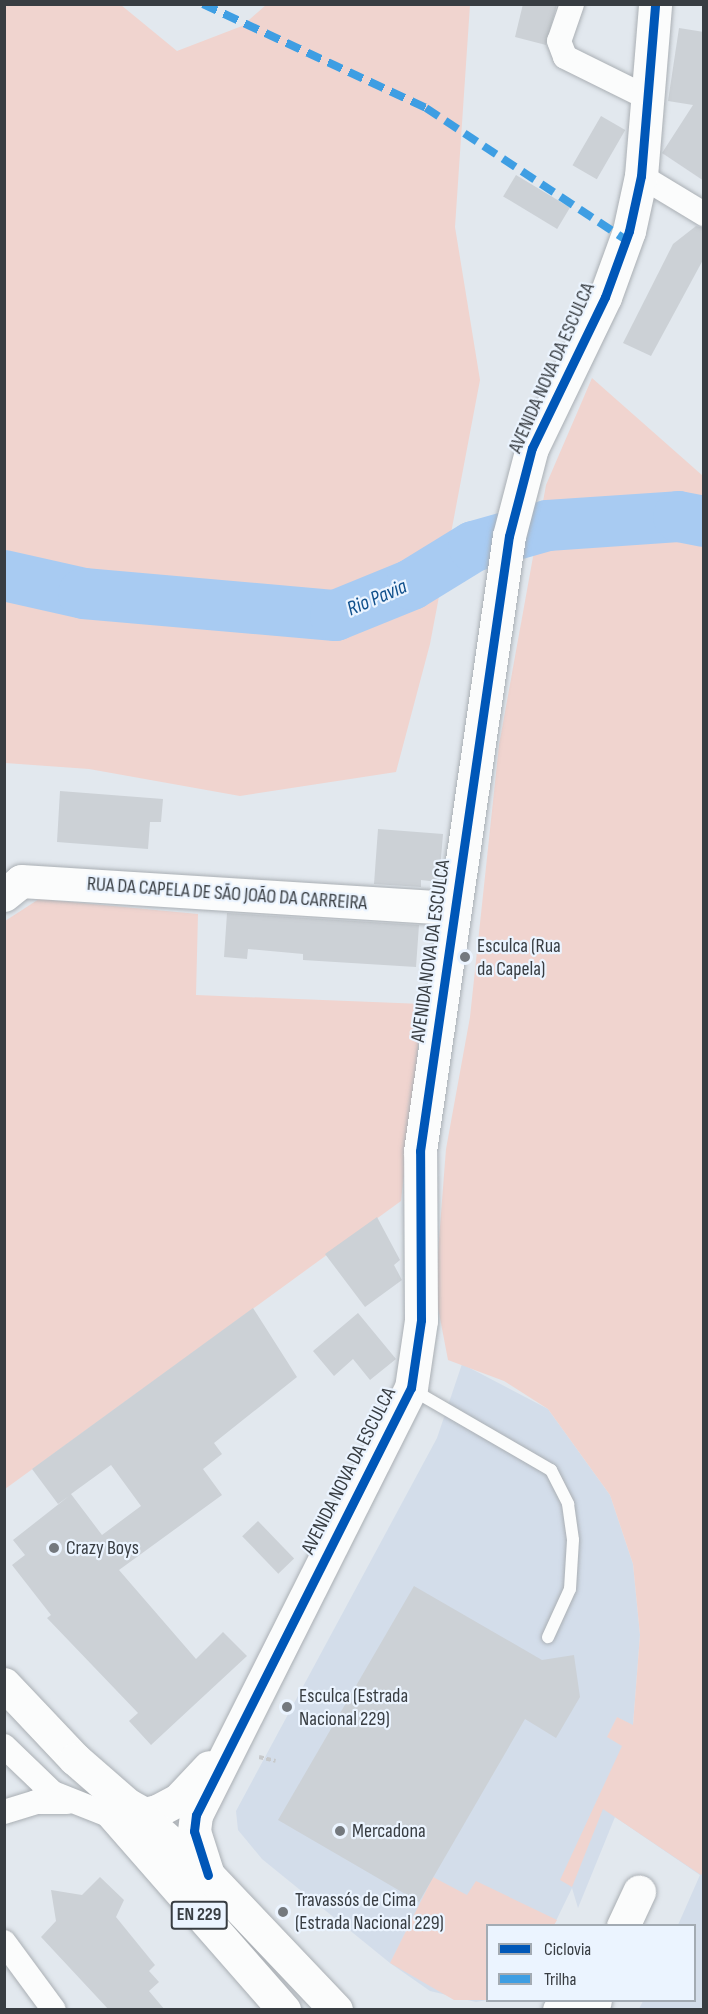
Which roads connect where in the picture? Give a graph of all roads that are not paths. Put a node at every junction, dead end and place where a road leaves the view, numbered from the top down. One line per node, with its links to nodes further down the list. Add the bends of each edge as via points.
1 (572, 4): 3 (street, via 559,41 565,57)
2 (655, 4): 3 (street, AVENIDA NOVA DA ESCULCA)
3 (648, 98): 4 (street, AVENIDA NOVA DA ESCULCA)
4 (641, 176): 5 (street); 7 (street, AVENIDA NOVA DA ESCULCA, via 605,297 532,448 509,541)
5 (704, 214)
6 (4, 896): 7 (street, RUA DA CAPELA DE SÃO JOÃO DA CARREIRA, via 21,880)
7 (455, 908): 8 (street, AVENIDA NOVA DA ESCULCA, via 420,1151 421,1320)
8 (411, 1389): 9 (lane, via 550,1470 568,1504 573,1540 570,1589); 13 (street, AVENIDA NOVA DA ESCULCA)
9 (548, 1637)
10 (4, 1684): 15 (street, EN 229)
11 (4, 1702): 15 (street, EN 229)
12 (4, 1746): 14 (street, via 39,1784)
13 (225, 1751): 15 (street, AVENIDA NOVA DA ESCULCA, via 178,1800 144,1814); 17 (street, AVENIDA NOVA DA ESCULCA, via 194,1831)
14 (70, 1802): 15 (street); 16 (street, via 36,1802)
15 (122, 1811): 17 (street, EN 229); 22 (street, EN 229)
16 (4, 1812)
17 (208, 1875): 23 (street, EN 229)
18 (639, 1891): 19 (street)
19 (624, 1924)
20 (4, 1942): 21 (street)
21 (54, 2010)
22 (284, 2010)
23 (336, 2010)

